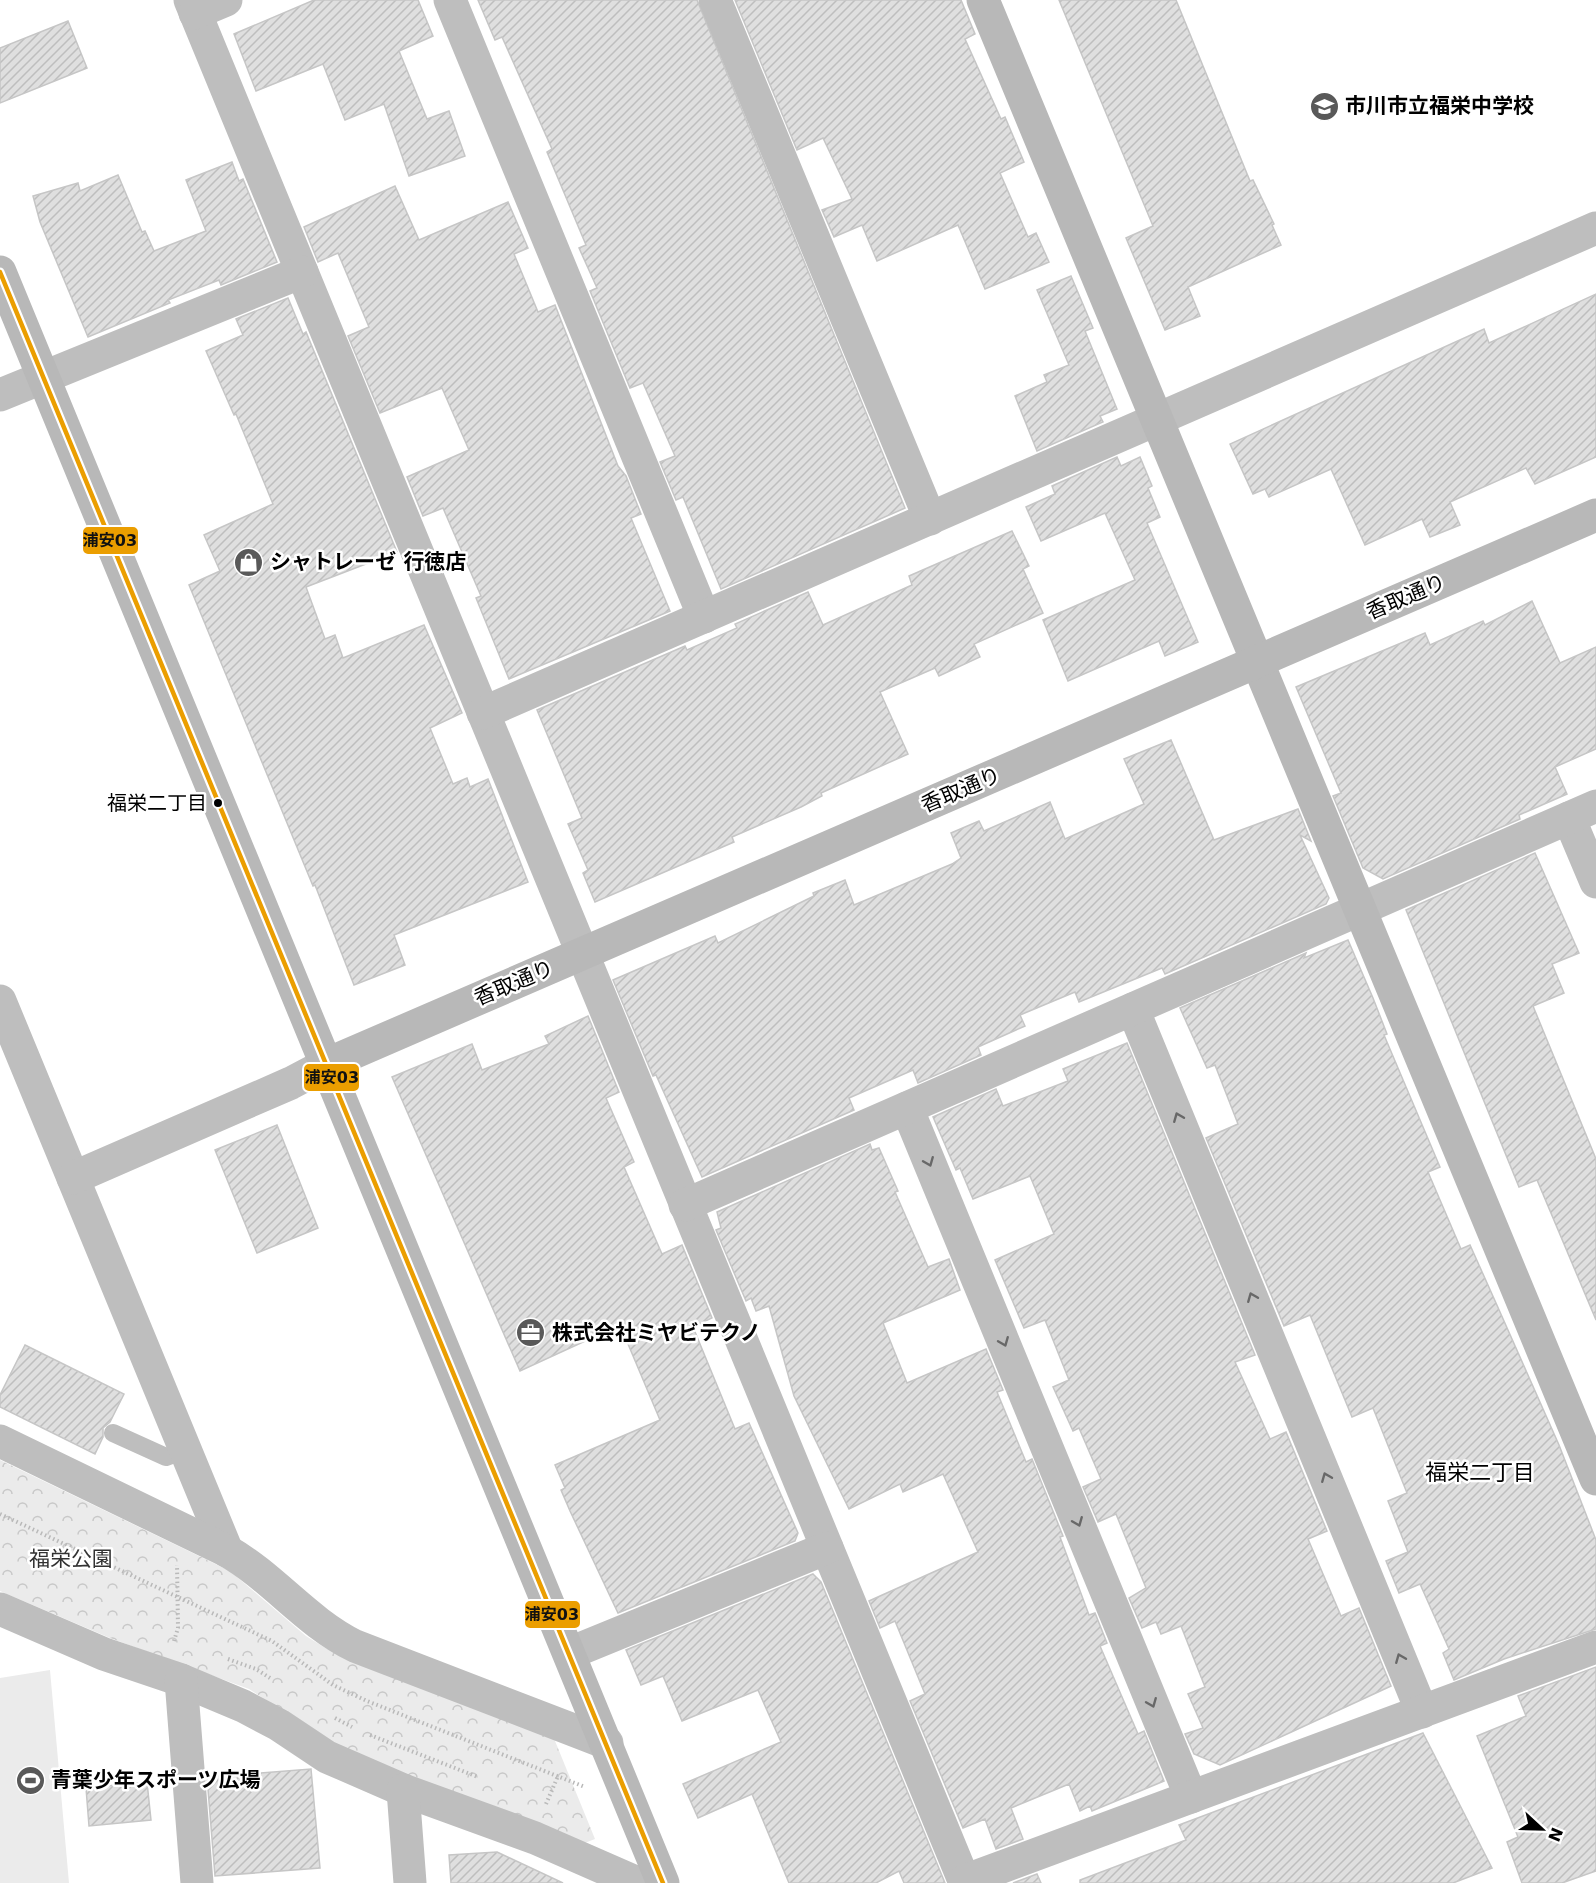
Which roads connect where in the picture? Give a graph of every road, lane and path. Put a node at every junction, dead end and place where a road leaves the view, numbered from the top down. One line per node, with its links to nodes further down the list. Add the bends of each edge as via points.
1 (226, 0): 5 (street)
2 (450, 0): 14 (street)
3 (716, 0): 13 (street)
4 (983, 0): 11 (street)
5 (193, 6): 8 (street)
6 (1596, 228): 11 (street)
7 (0, 272): 9 (street)
8 (302, 272): 9 (street); 16 (street)
9 (44, 377): 10 (street); 24 (street)
10 (0, 395)
11 (1157, 421): 13 (street); 15 (street)
12 (1596, 515): 15 (street, 香取通り)
13 (930, 519): 14 (street)
14 (704, 617): 16 (street)
15 (1256, 663): 19 (street); 20 (street, 香取通り)
16 (483, 713): 20 (street)
17 (1582, 812): 18 (street); 19 (street)
18 (1596, 882)
19 (1360, 909): 22 (street); 31 (street)
20 (582, 954): 24 (street, 香取通り); 27 (street)
21 (0, 1001): 23 (street)
22 (1133, 1009): 25 (street); 42 (street, one-way to 22)
23 (11, 1061): 26 (street)
24 (325, 1065): 26 (street); 40 (street)
25 (907, 1108): 27 (street); 46 (street, one-way to 46)
26 (73, 1178): 30 (street)
27 (685, 1205): 33 (street)
28 (113, 1433): 30 (lane, via 166,1457)
29 (0, 1441): 34 (street)
30 (185, 1450): 34 (street)
31 (1594, 1469)
32 (0, 1514): 36 (path)
33 (827, 1548): 40 (street); 47 (street)
34 (227, 1551): 43 (street, via 254,1567 333,1636)
35 (177, 1555): 36 (path)
36 (179, 1598): 38 (path); 44 (path, via 272,1641 333,1685 367,1701)
37 (0, 1609): 41 (street, via 104,1654)
38 (176, 1635)
39 (1596, 1647): 42 (street)
40 (570, 1653): 43 (street)
41 (181, 1680): 45 (street, via 243,1706 327,1756); 48 (street)
42 (1422, 1712): 46 (street)
43 (607, 1743): 51 (street)
44 (585, 1787)
45 (403, 1790): 49 (street); 50 (street, via 535,1838)
46 (1191, 1797): 47 (street)
47 (965, 1882)
48 (197, 1883)
49 (410, 1883)
50 (638, 1883)
51 (663, 1883)

